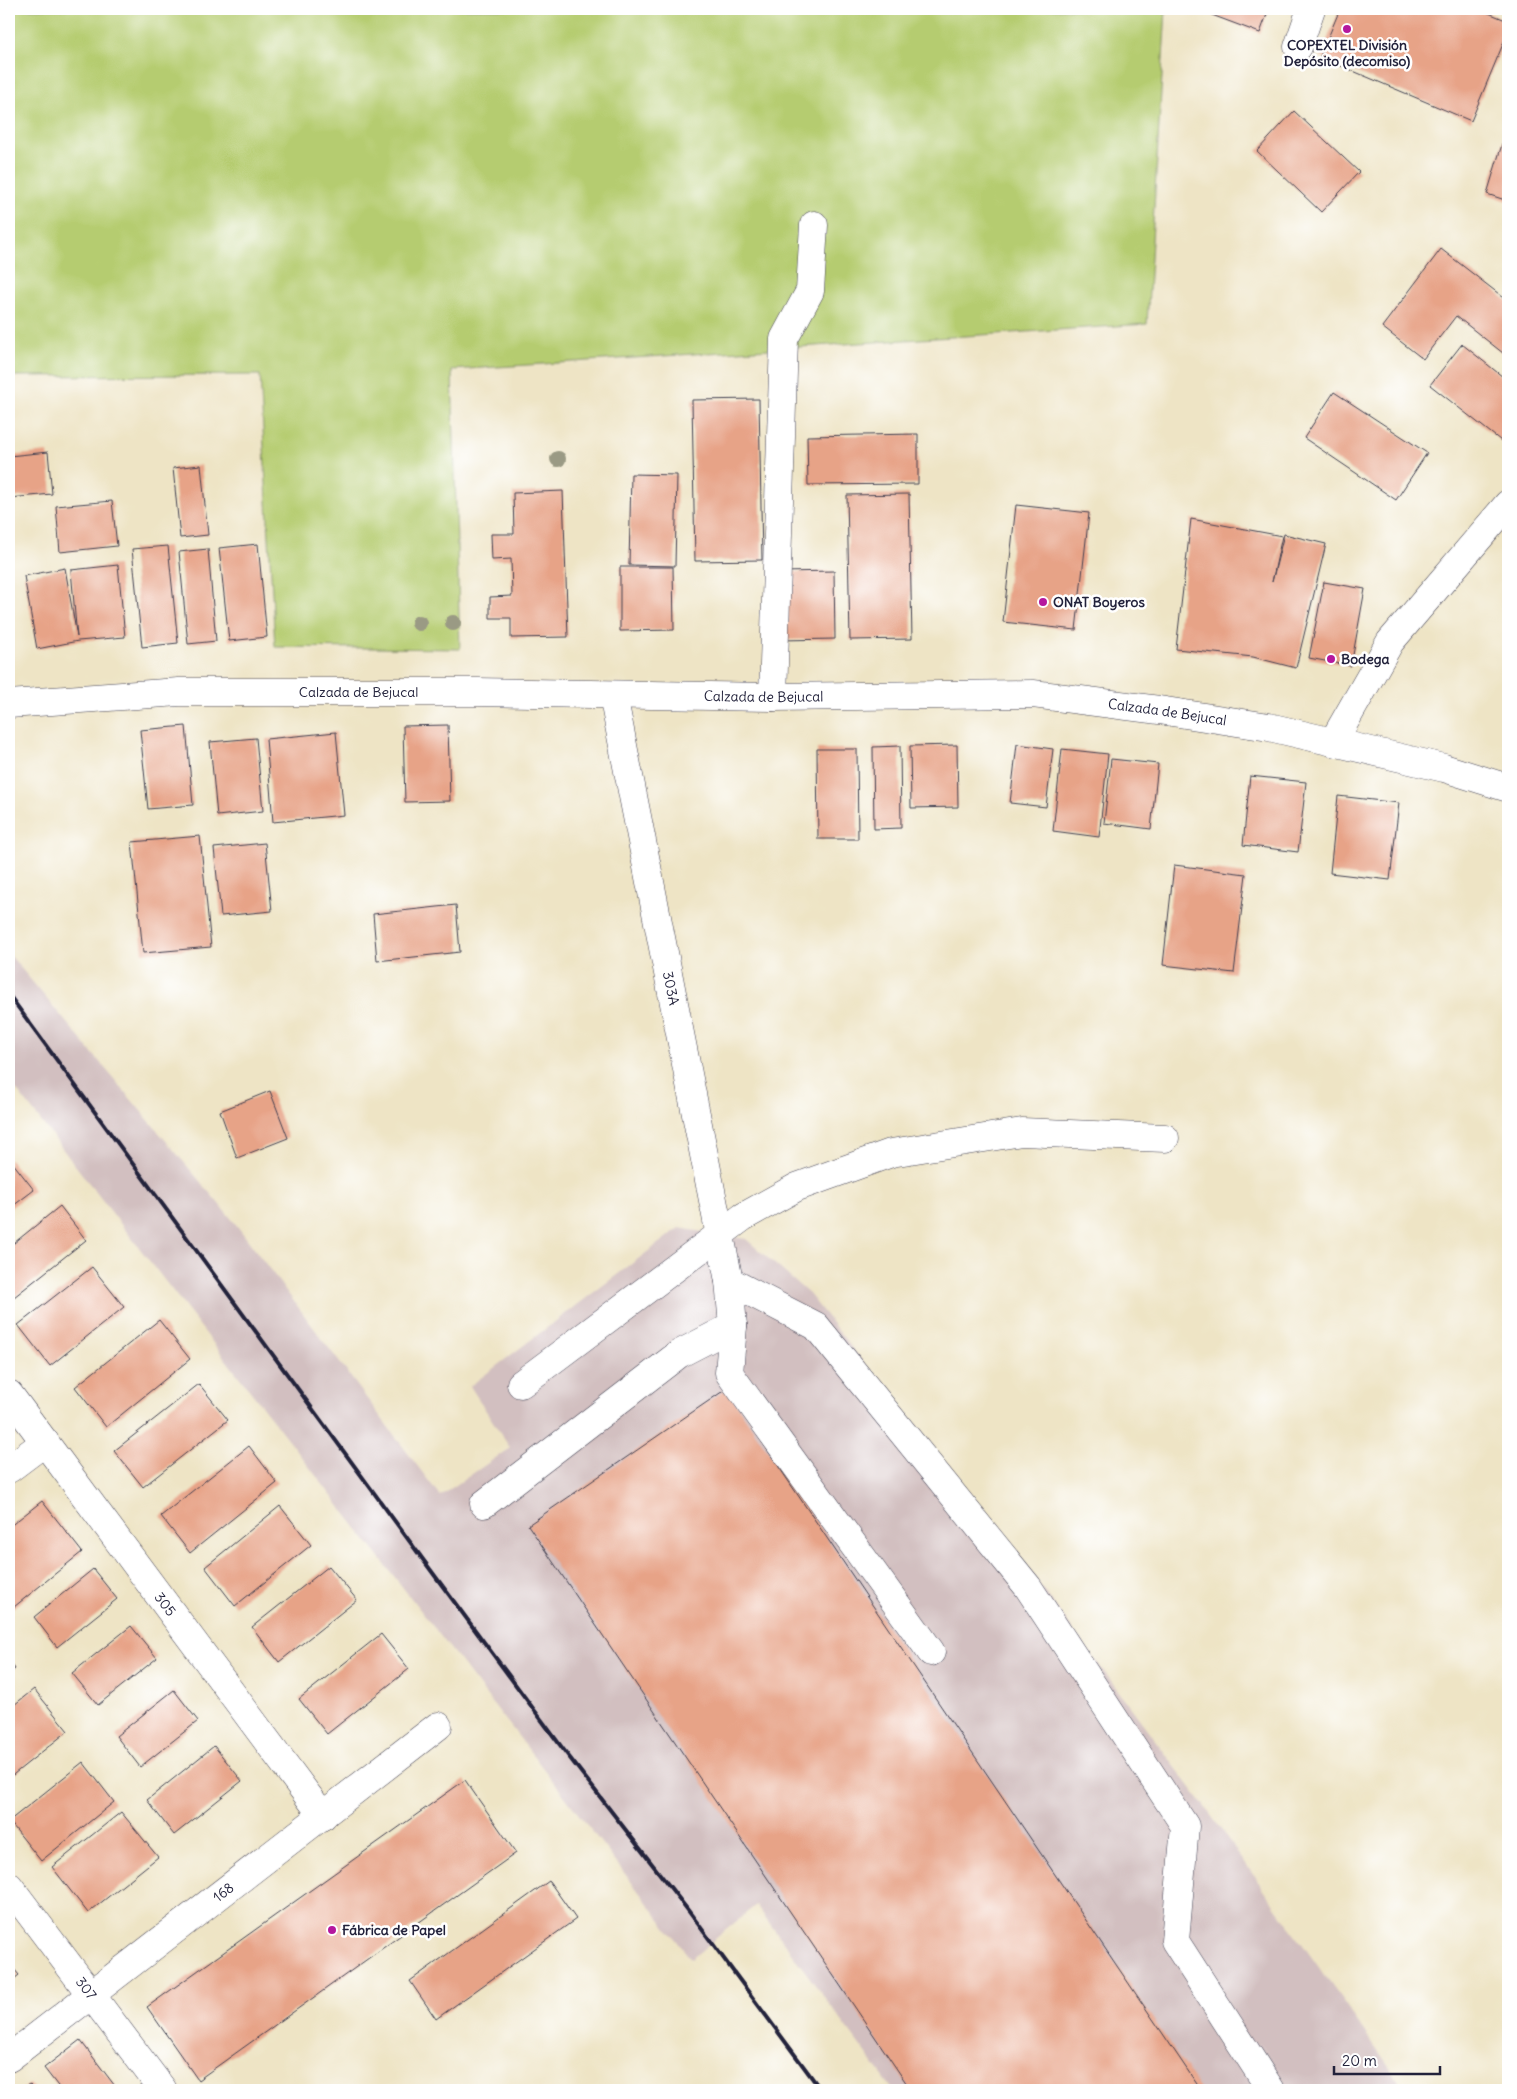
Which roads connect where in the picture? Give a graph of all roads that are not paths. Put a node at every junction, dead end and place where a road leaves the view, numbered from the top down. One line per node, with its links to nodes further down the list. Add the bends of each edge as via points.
1 (1311, 9): 2 (street)
2 (1298, 47)
3 (814, 226): 6 (street, via 810,291 784,340)
4 (1508, 504): 8 (street, via 1390,642)
5 (612, 695): 6 (street, Calzada de Bejucal); 7 (street, Calzada de Bejucal, via 179,692); 11 (street, 303A)
6 (773, 698): 8 (street, Calzada de Bejucal, via 1033,694 1269,727)
7 (9, 704)
8 (1332, 742): 9 (street, Calzada de Bejucal, via 1444,768)
9 (1508, 788)
10 (1165, 1138): 11 (street, via 1022,1132 891,1153 796,1187 743,1217)
11 (720, 1235): 12 (street, 303A); 14 (street)
12 (729, 1281): 13 (street, 303A); 26 (street, via 816,1326 1028,1587 1185,1826 1175,1941)
13 (733, 1326): 18 (street, via 679,1354); 19 (street, 303A, via 729,1373)
14 (521, 1384)
15 (9, 1394): 16 (street, 305)
16 (44, 1442): 17 (street); 21 (street, 305)
17 (9, 1469)
18 (484, 1504)
19 (931, 1652)
20 (438, 1726): 21 (street, 168)
21 (323, 1816): 23 (street, 168)
22 (9, 1886): 23 (street, 307)
23 (90, 1995): 24 (street, 168); 25 (street, 307)
24 (9, 2058)
25 (162, 2090)
26 (1271, 2090)

